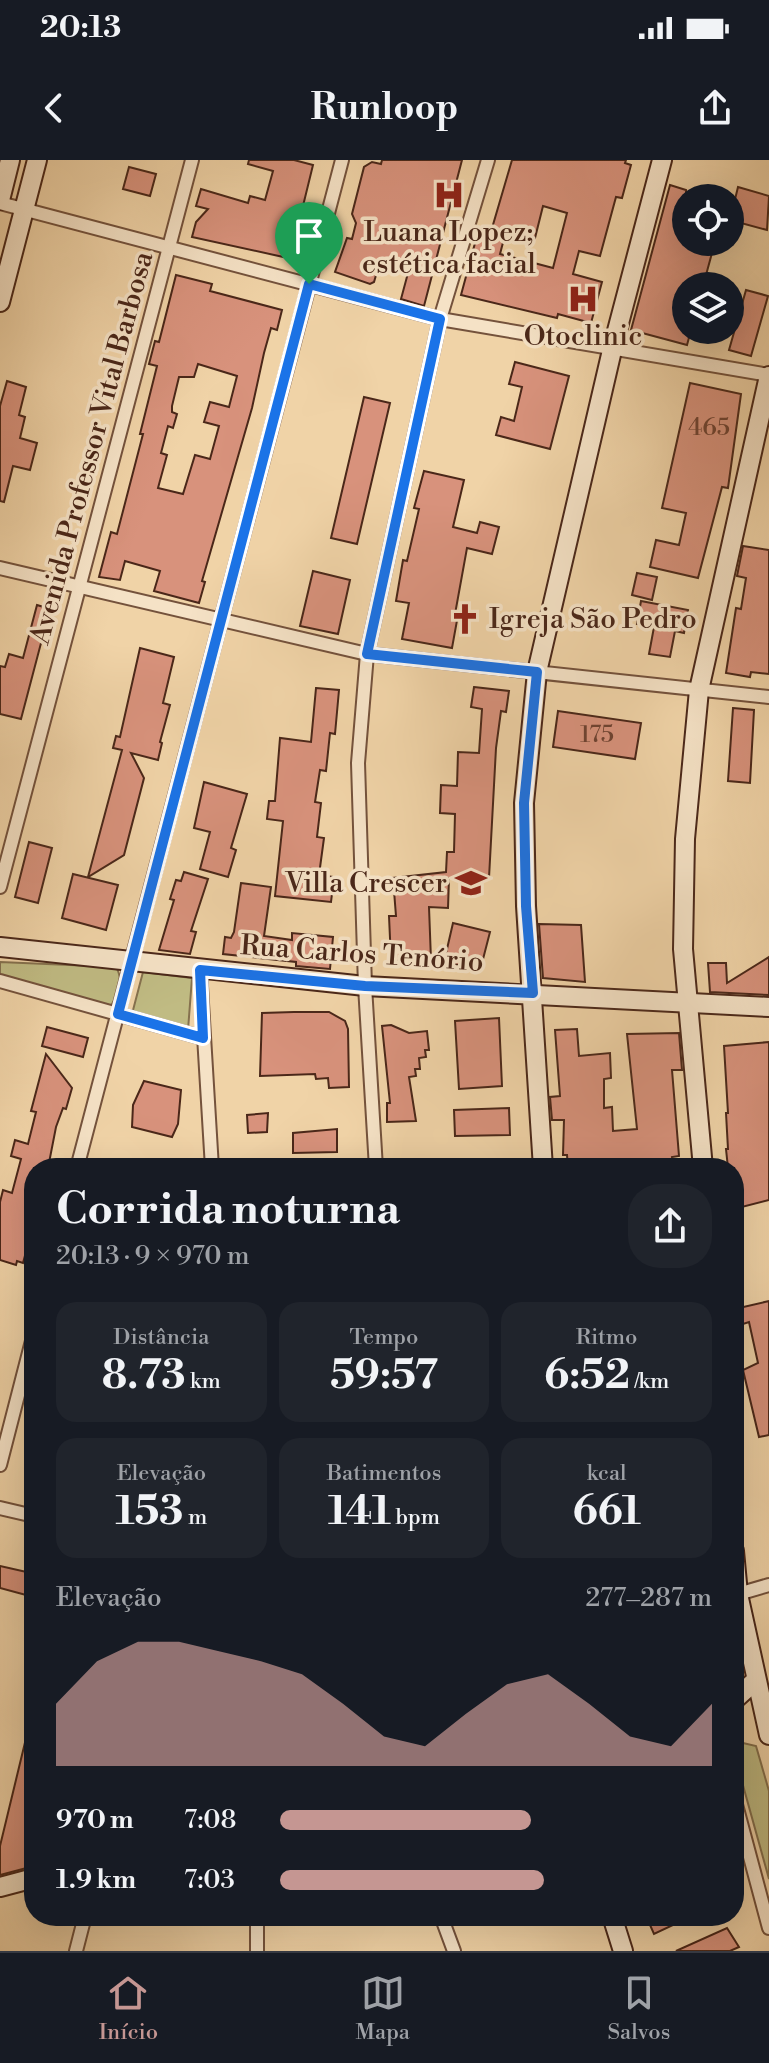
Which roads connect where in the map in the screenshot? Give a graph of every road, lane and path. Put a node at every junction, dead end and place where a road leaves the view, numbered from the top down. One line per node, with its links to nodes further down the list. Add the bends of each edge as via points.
1 (10, 160): 7 (street)
2 (37, 160): 8 (street)
3 (192, 160): 9 (street, Avenida Professor Vital Barbosa)
4 (342, 160): 10 (street)
5 (488, 160): 12 (street)
6 (662, 160): 13 (street)
7 (0, 201): 8 (street)
8 (25, 209): 9 (street); 11 (street)
9 (169, 250): 10 (street); 16 (street, Avenida Professor Vital Barbosa)
10 (309, 284): 12 (street); 17 (street)
11 (0, 302)
12 (440, 319): 13 (street); 18 (street)
13 (613, 346): 14 (street); 19 (street)
14 (769, 376): 20 (street)
15 (0, 568): 16 (street)
16 (80, 586): 17 (street); 22 (street, Avenida Professor Vital Barbosa)
17 (221, 619): 18 (street); 24 (street)
18 (367, 654): 19 (street); 27 (street, via 358,763)
19 (537, 672): 20 (street); 28 (street, via 524,803)
20 (699, 690): 21 (street); 29 (street, via 685,839 683,949)
21 (769, 697)
22 (0, 887)
23 (0, 947): 24 (street, Rua Carlos Tenório)
24 (132, 961): 25 (street, Rua Carlos Tenório); 31 (street)
25 (200, 970): 27 (street, Rua Carlos Tenório); 32 (street)
26 (0, 981): 31 (street)
27 (365, 986): 28 (street, Rua Carlos Tenório); 35 (street)
28 (533, 993): 29 (street, Rua Carlos Tenório); 36 (street)
29 (690, 1003): 30 (street, Rua Carlos Tenório); 37 (street)
30 (769, 1007)
31 (118, 1014): 32 (street); 33 (street)
32 (203, 1038): 34 (street)
33 (80, 1158)
34 (211, 1158)
35 (375, 1158)
36 (542, 1158)
37 (702, 1158)
38 (24, 1372): 39 (street)
39 (0, 1465)
40 (0, 1508): 41 (street)
41 (24, 1514)
42 (769, 1585): 43 (street)
43 (744, 1592)
44 (744, 1625): 45 (street)
45 (755, 1681): 46 (street); 47 (street)
46 (744, 1691)
47 (769, 1735)
48 (744, 1834): 55 (street)
49 (24, 1881): 50 (street)
50 (4, 1886)
51 (82, 1926): 56 (street)
52 (257, 1926): 57 (street)
53 (445, 1926): 58 (street)
54 (615, 1926): 59 (street)
55 (769, 1928)
56 (76, 1951)
57 (257, 1951)
58 (454, 1951)
59 (623, 1951)

